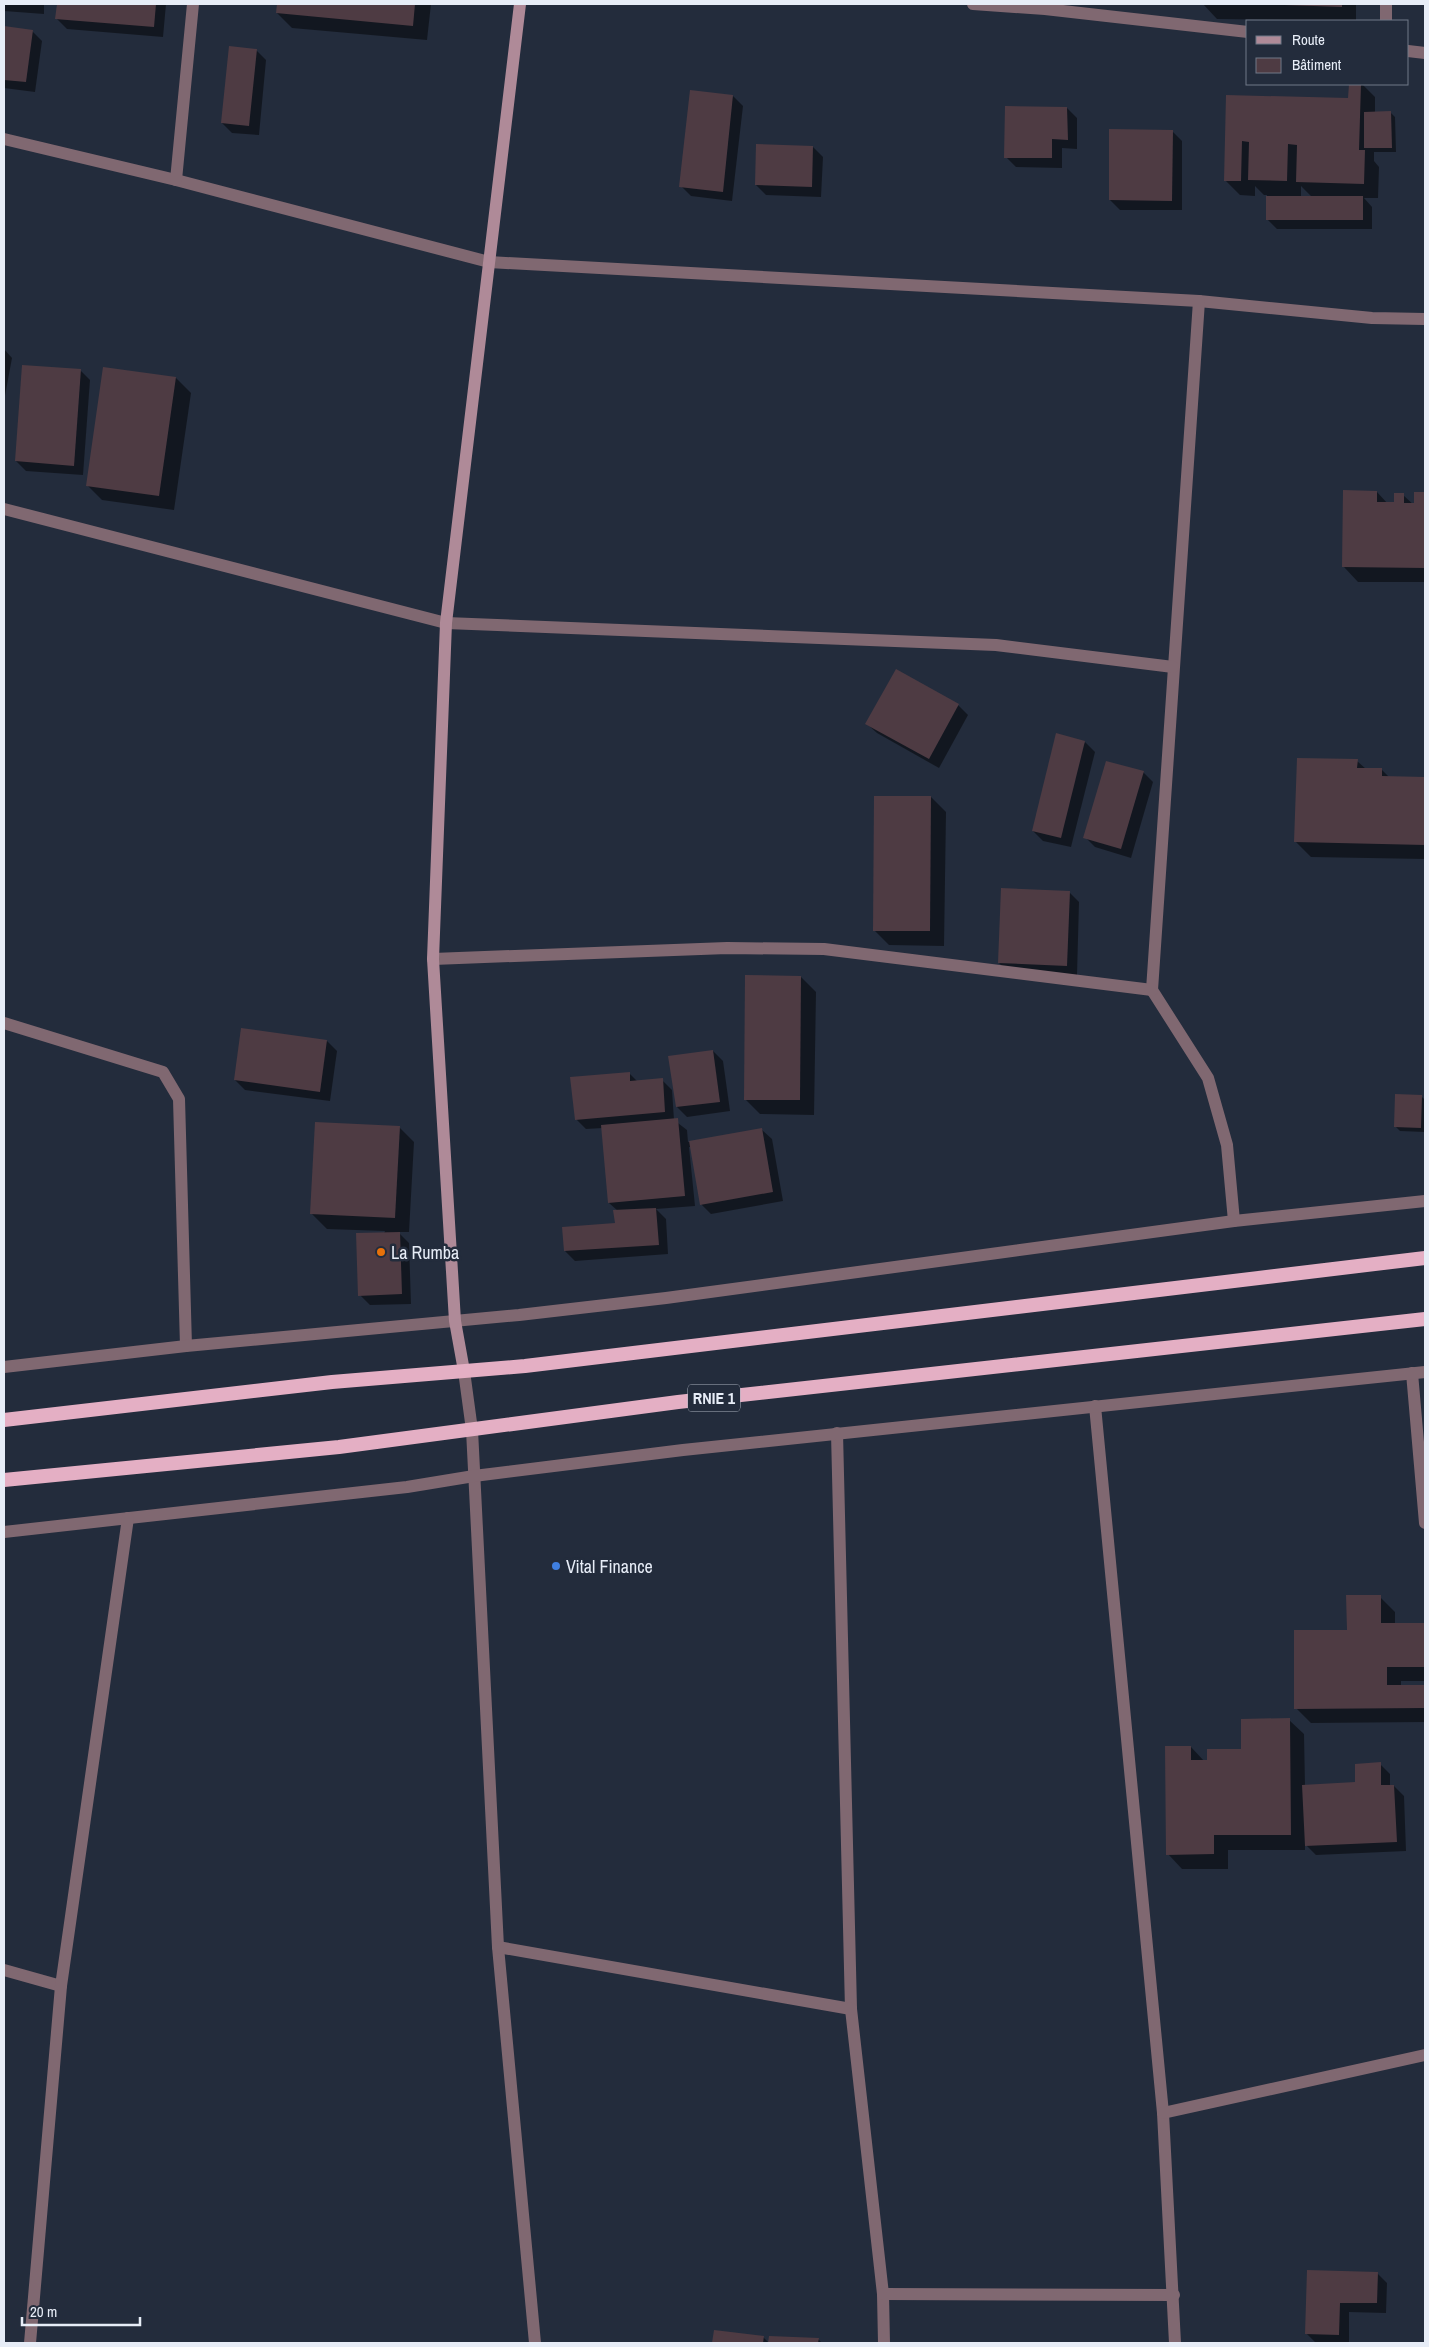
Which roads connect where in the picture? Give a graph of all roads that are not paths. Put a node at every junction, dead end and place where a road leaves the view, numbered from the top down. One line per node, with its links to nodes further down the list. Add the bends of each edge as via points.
1 (193, 4): 11 (street)
2 (520, 4): 12 (main road)
3 (973, 4): 5 (street)
4 (1386, 4): 6 (street)
5 (1045, 7): 7 (street)
6 (1386, 20)
7 (1246, 32)
8 (1409, 51): 9 (street)
9 (1425, 53)
10 (4, 139): 11 (street)
11 (176, 180): 12 (street)
12 (489, 262): 13 (street); 16 (main road)
13 (1199, 300): 14 (street, via 1372,318); 17 (street)
14 (1425, 319)
15 (4, 509): 16 (street)
16 (446, 624): 17 (street, via 996,646); 18 (main road)
17 (1173, 668): 19 (street)
18 (434, 959): 19 (street, via 727,948 824,949); 25 (main road)
19 (1152, 990): 22 (street, via 1208,1078 1227,1145)
20 (4, 1023): 26 (street, via 163,1072 179,1099)
21 (1425, 1201): 22 (street)
22 (1234, 1221): 25 (street, via 666,1298)
23 (1425, 1258): 28 (highway)
24 (1425, 1319): 33 (highway, RNIE 1, via 678,1402)
25 (456, 1321): 26 (street); 28 (main road)
26 (186, 1346): 27 (street)
27 (4, 1367)
28 (464, 1372): 32 (highway, via 323,1384); 33 (street)
29 (1425, 1372): 30 (street)
30 (1412, 1373): 31 (street); 38 (street)
31 (1095, 1406): 34 (street); 45 (street)
32 (4, 1420)
33 (472, 1430): 35 (street); 36 (highway, RNIE 1)
34 (837, 1433): 35 (street); 43 (street)
35 (474, 1476): 37 (street, via 407,1487); 40 (street)
36 (4, 1480)
37 (128, 1518): 39 (street); 42 (street)
38 (1425, 1523)
39 (4, 1532)
40 (498, 1947): 43 (street); 49 (street)
41 (4, 1970): 42 (street)
42 (61, 1986): 48 (street)
43 (851, 2010): 46 (street)
44 (1425, 2055): 45 (street)
45 (1163, 2113): 47 (street)
46 (883, 2294): 47 (street); 50 (street)
47 (1174, 2296): 51 (street)
48 (30, 2343)
49 (535, 2343)
50 (884, 2343)
51 (1175, 2343)

